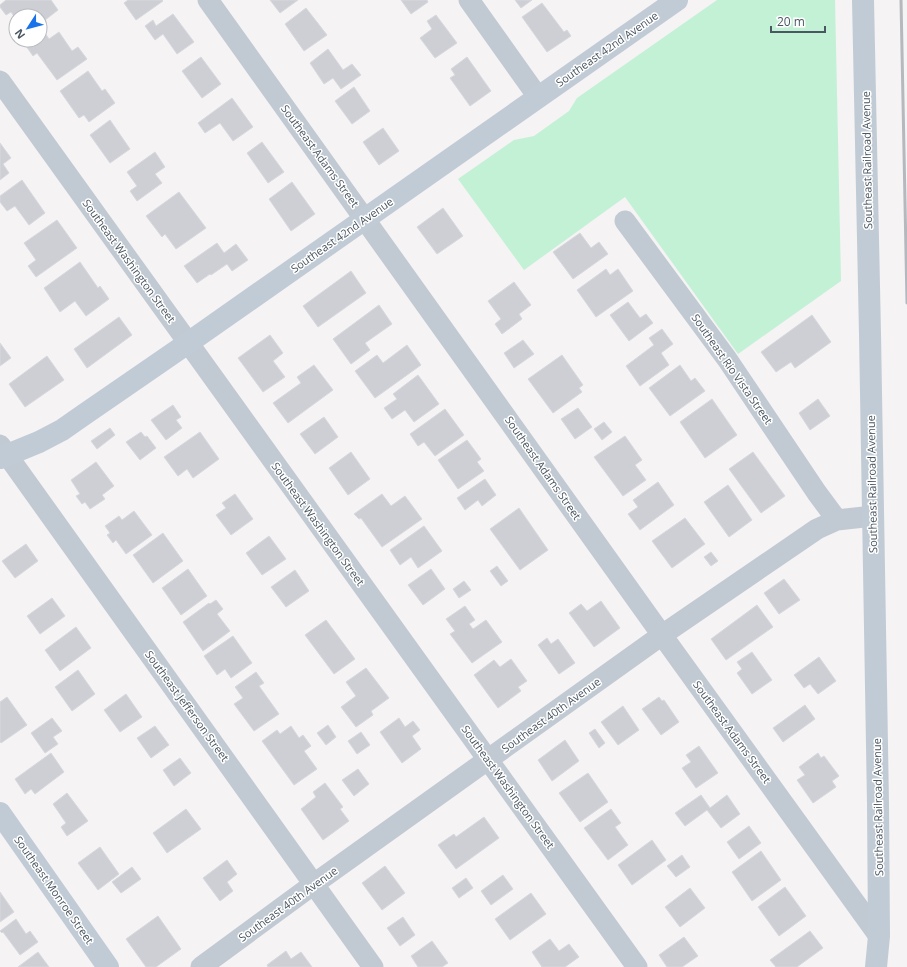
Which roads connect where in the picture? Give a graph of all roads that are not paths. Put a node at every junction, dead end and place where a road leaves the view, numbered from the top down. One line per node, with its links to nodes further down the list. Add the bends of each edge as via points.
1 (208, 0): 7 (street, Southeast Adams Street)
2 (469, 0): 6 (street)
3 (677, 0): 6 (street, Southeast 42nd Avenue)
4 (863, 0): 11 (street, Southeast Railroad Avenue)
5 (0, 81): 9 (street, Southeast Washington Street)
6 (538, 97): 7 (street, Southeast 42nd Avenue)
7 (365, 219): 9 (street, Southeast 42nd Avenue); 13 (street, Southeast Adams Street)
8 (625, 220): 12 (street, Southeast Rio Vista Street, via 727,359)
9 (188, 343): 10 (street, Southeast 42nd Avenue, via 62,430 38,442); 14 (street, Southeast Washington Street)
10 (2, 453): 16 (street, Southeast Jefferson Street)
11 (873, 516): 12 (street, Southeast 40th Avenue); 17 (street, Southeast Railroad Avenue)
12 (836, 520): 13 (street, Southeast 40th Avenue, via 817,529)
13 (662, 635): 14 (street, Southeast 40th Avenue); 17 (street, Southeast Adams Street)
14 (489, 760): 16 (street, Southeast 40th Avenue); 21 (street, Southeast Washington Street)
15 (0, 813): 18 (street, Southeast Monroe Street)
16 (314, 884): 19 (street, Southeast 40th Avenue); 20 (street, Southeast Jefferson Street)
17 (879, 936): 22 (street, Southeast Railroad Avenue)
18 (108, 967)
19 (201, 967)
20 (374, 967)
21 (638, 967)
22 (876, 967)

